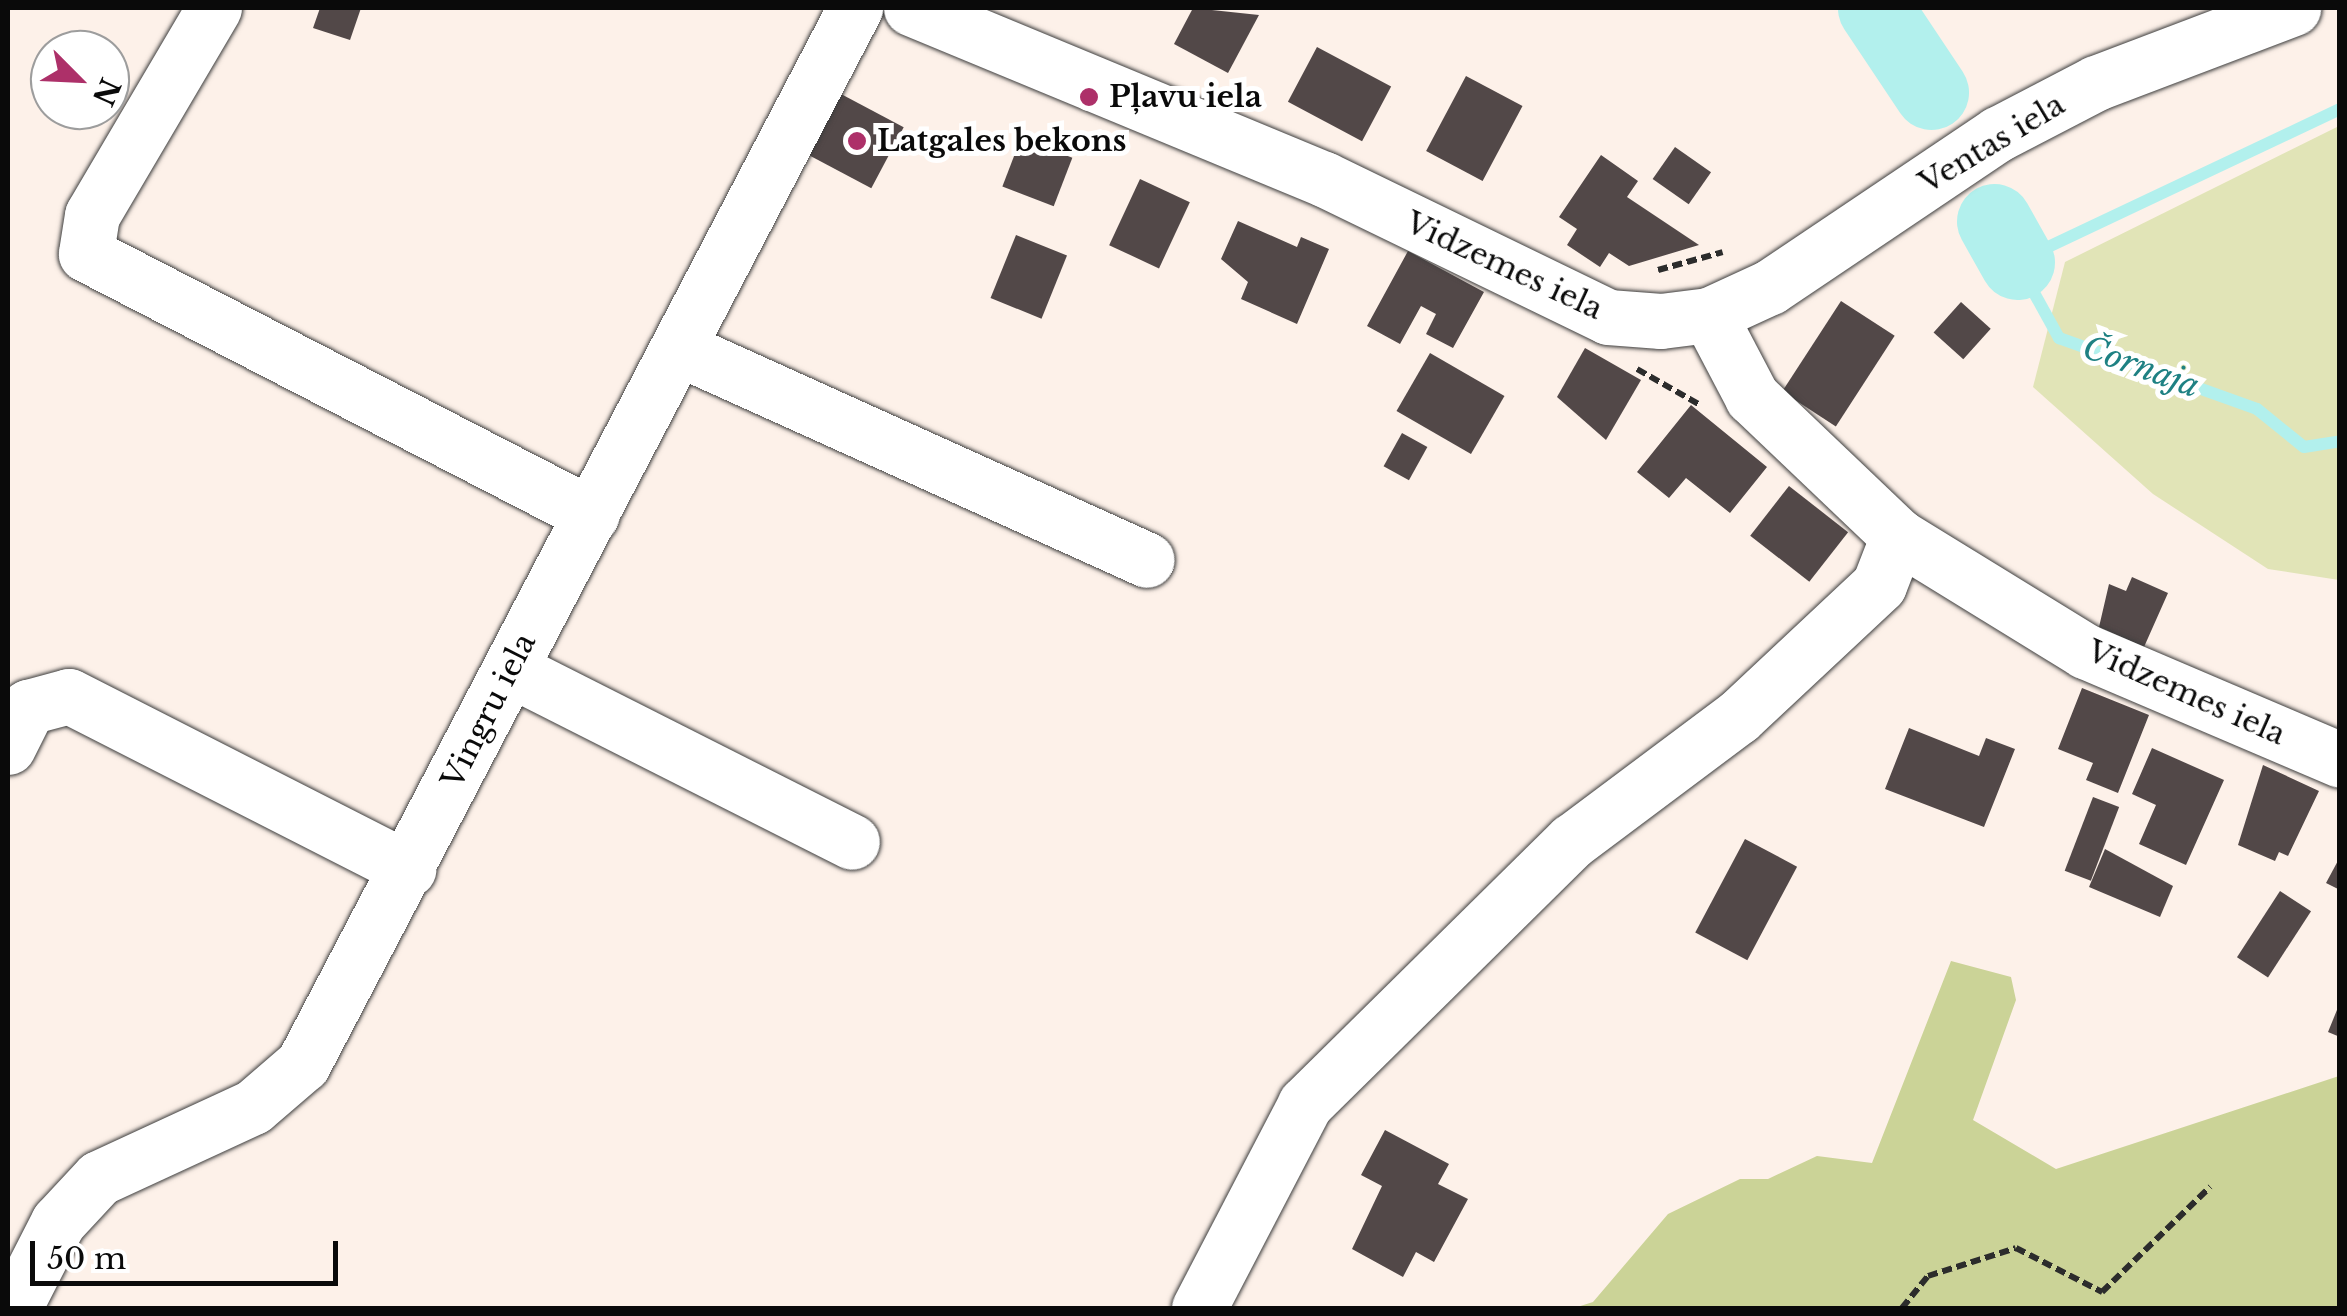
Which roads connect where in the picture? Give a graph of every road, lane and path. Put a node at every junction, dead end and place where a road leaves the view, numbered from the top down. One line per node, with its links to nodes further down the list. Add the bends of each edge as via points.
1 (214, 8): 9 (street, via 92,215 86,254)
2 (855, 8): 6 (street, Vingru iela)
3 (910, 8): 5 (street, Vidzemes iela, via 1324,180 1608,317)
4 (2293, 8): 5 (street, Ventas iela, via 2096,82 1998,134 1770,287)
5 (1708, 315): 8 (street, Vidzemes iela)
6 (680, 349): 9 (street, Vingru iela); 11 (street)
7 (1625, 362): 8 (path, via 1728,422)
8 (1752, 397): 10 (street, Vidzemes iela)
9 (592, 515): 12 (street, Vingru iela)
10 (1898, 536): 14 (street, Vidzemes iela, via 2085,651); 19 (street, via 1879,585 1738,717 1572,841 1305,1104)
11 (1146, 560)
12 (510, 669): 15 (street); 16 (street, Vingru iela)
13 (8, 747): 16 (street, via 28,707 68,696)
14 (2340, 760)
15 (852, 842)
16 (408, 869): 18 (street, Vingru iela, via 303,1064 253,1107 98,1178 58,1222)
17 (2210, 1187): 20 (path, via 2102,1292 2016,1248 1928,1276)
18 (14, 1308)
19 (1199, 1308)
20 (1902, 1308)

